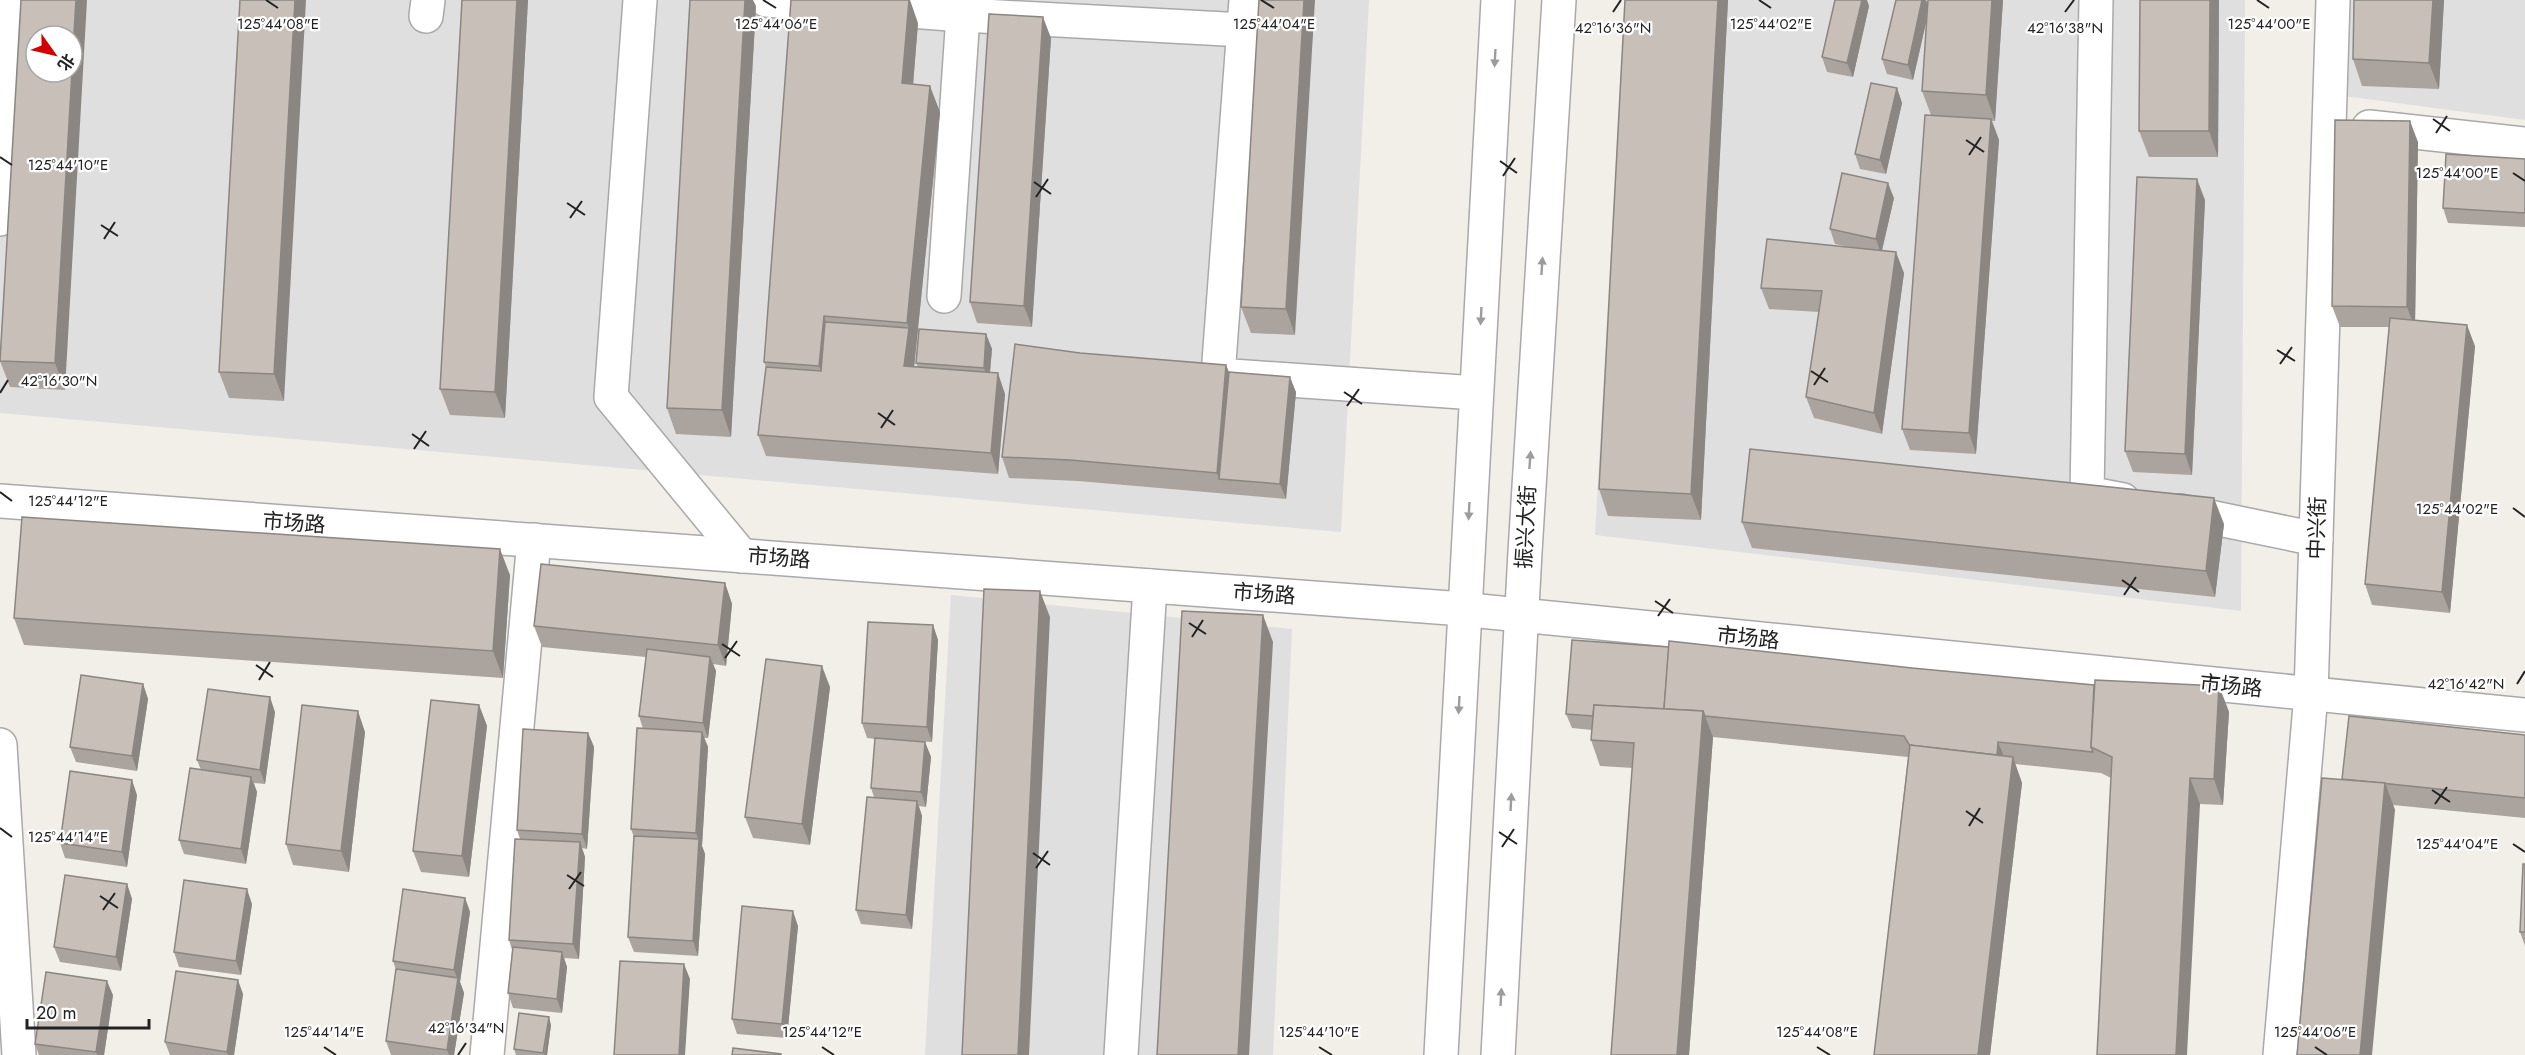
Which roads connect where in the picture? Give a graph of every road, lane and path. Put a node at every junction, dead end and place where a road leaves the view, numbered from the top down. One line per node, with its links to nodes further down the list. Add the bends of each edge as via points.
1 (12, 0): 12 (street)
2 (640, 0): 18 (street, via 611,397)
3 (766, 0): 8 (street)
4 (1498, 0): 14 (street, one-way to 14)
5 (1559, 0): 21 (street, 振兴大街, one-way to 5)
6 (2096, 0): 16 (street, via 2088,493)
7 (2333, 0): 10 (street, 中兴街)
8 (963, 8): 9 (street); 13 (street)
9 (1245, 15): 14 (street, via 1218,375)
10 (2329, 123): 11 (street); 16 (street, 中兴街)
11 (2525, 144)
12 (0, 219)
13 (944, 296)
14 (1476, 393): 20 (street, one-way to 20)
15 (0, 501): 17 (street, 市场路)
16 (2316, 539): 22 (street, 中兴街)
17 (534, 540): 18 (street, 市场路); 26 (street)
18 (742, 556): 19 (street, 市场路)
19 (1150, 586): 20 (street, 市场路); 27 (street)
20 (1464, 609): 21 (street, 市场路); 28 (street, one-way to 28)
21 (1522, 615): 22 (street, 市场路); 29 (street, 振兴大街, one-way to 21)
22 (2312, 694): 23 (street, 市场路); 30 (street, 中兴街)
23 (2525, 716)
24 (0, 745): 25 (street)
25 (19, 1055)
26 (487, 1055)
27 (1121, 1055)
28 (1441, 1055)
29 (1498, 1055)
30 (2280, 1055)

